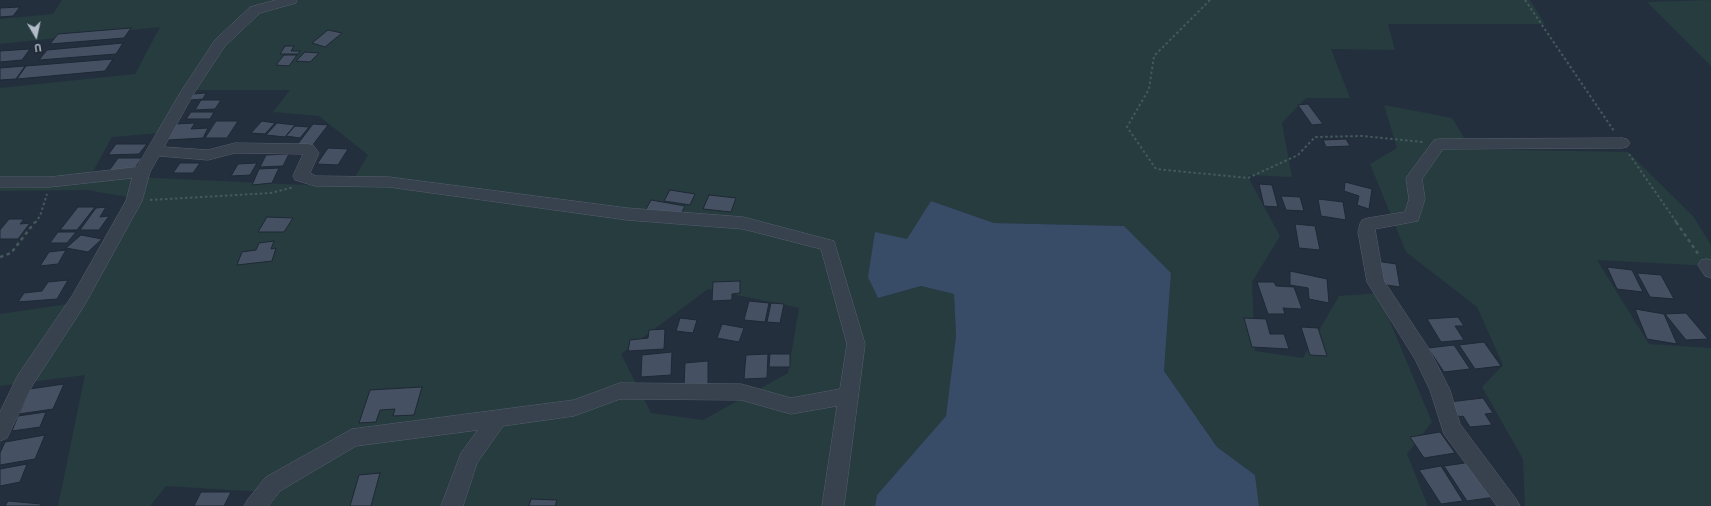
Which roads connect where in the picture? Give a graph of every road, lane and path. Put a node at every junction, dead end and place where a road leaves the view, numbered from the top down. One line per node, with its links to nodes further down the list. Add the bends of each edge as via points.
1 (291, 0): 5 (street, via 255,10 220,43)
2 (1210, 0): 4 (path, via 1154,56 1148,90 1127,127 1156,169 1248,178 1298,155 1315,137 1362,136)
3 (1622, 143): 4 (street)
4 (1439, 144): 18 (street, via 1414,178 1417,199 1412,217 1368,224 1366,232 1376,282 1422,354 1440,390 1451,428)
5 (155, 151): 6 (street); 7 (street, via 208,155 235,148 308,149 311,153 301,176)
6 (142, 172): 9 (street); 10 (street)
7 (315, 181): 10 (path, via 271,193); 12 (street, via 389,182 627,214 743,223 828,245 856,344)
8 (0, 182): 9 (street)
9 (50, 182): 11 (path, via 40,216 11,253)
10 (134, 200): 14 (street, via 78,301 25,381)
11 (0, 256)
12 (848, 396): 13 (street, via 791,406 742,392 620,391 574,408); 17 (street)
13 (498, 417): 15 (street, via 352,438 273,484); 16 (street, via 468,459)
14 (0, 432)
15 (255, 506)
16 (452, 506)
17 (832, 506)
18 (1509, 506)

